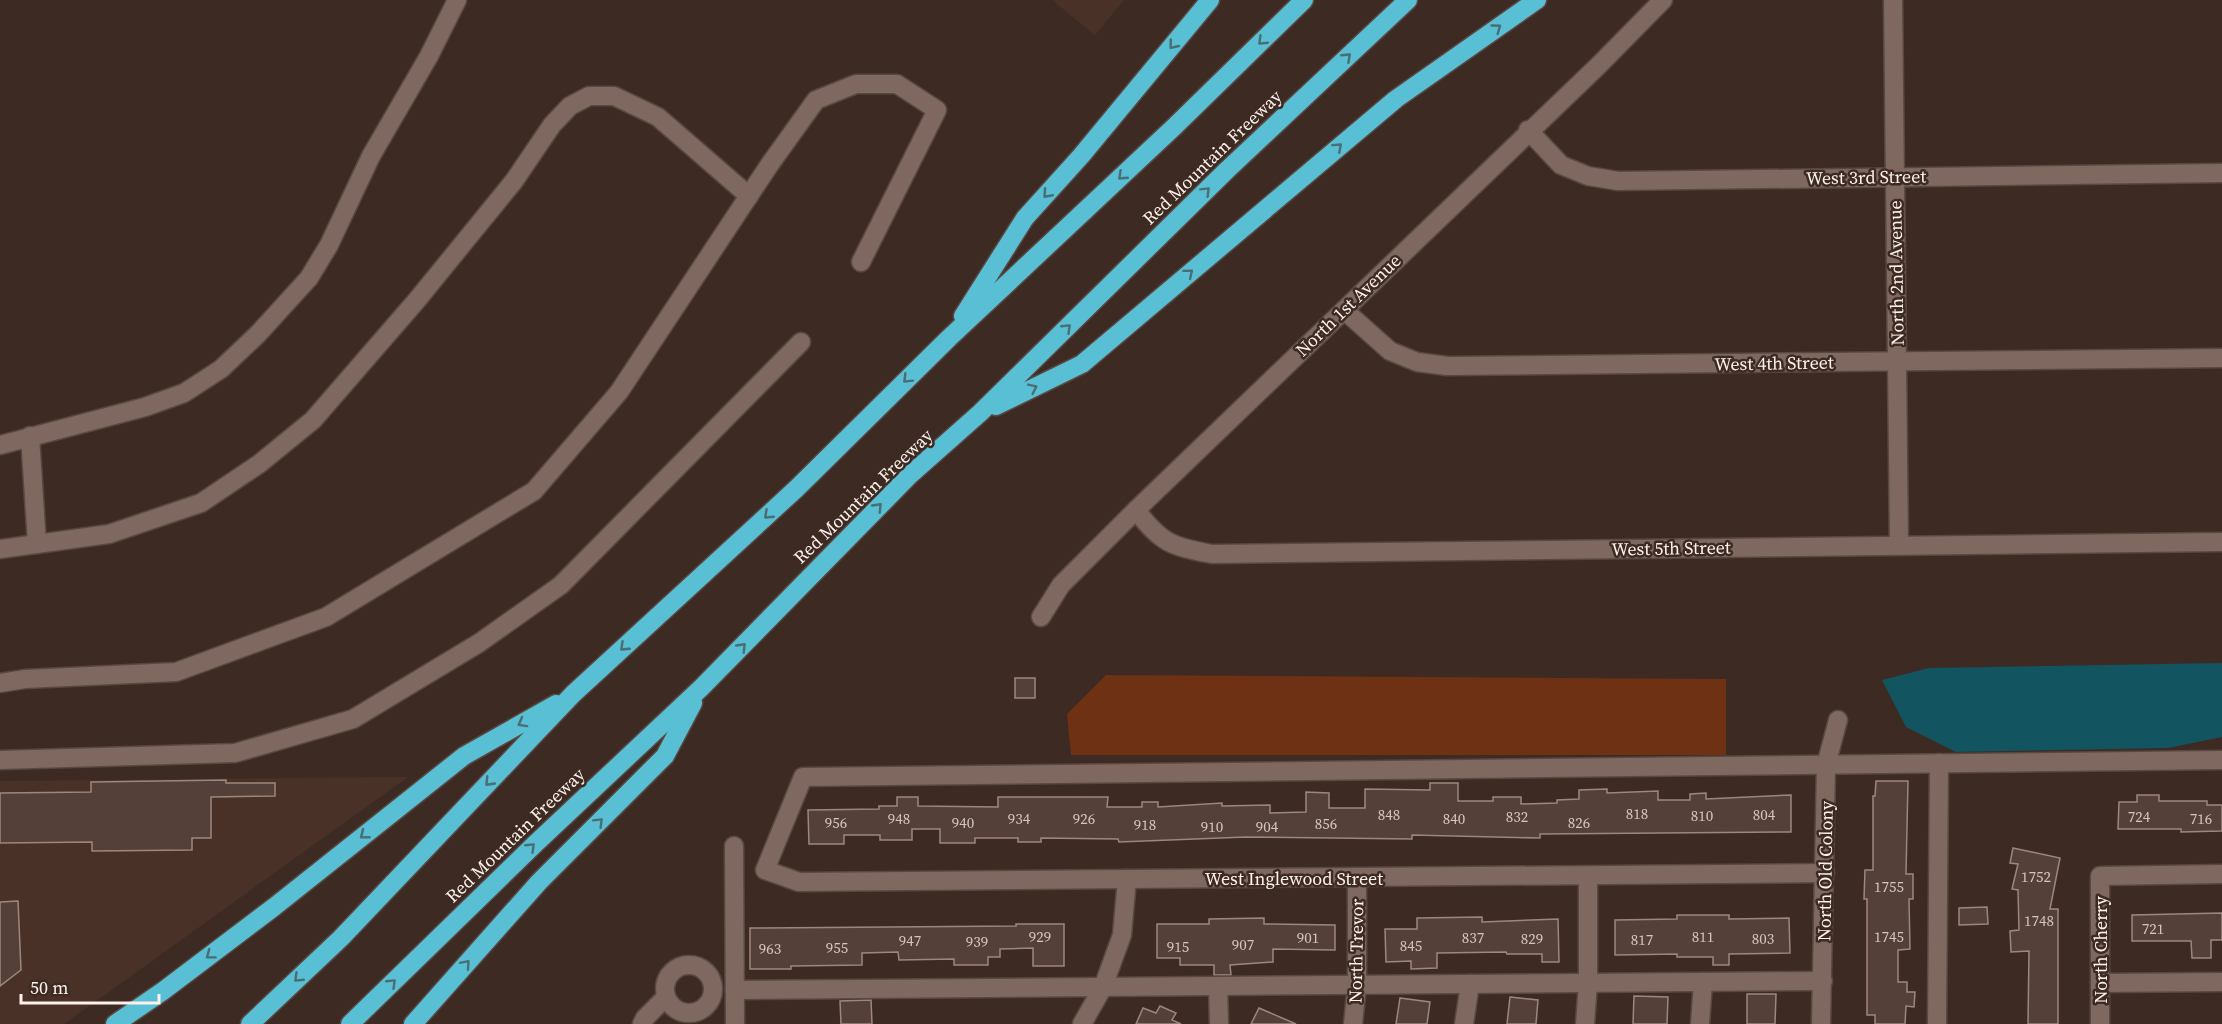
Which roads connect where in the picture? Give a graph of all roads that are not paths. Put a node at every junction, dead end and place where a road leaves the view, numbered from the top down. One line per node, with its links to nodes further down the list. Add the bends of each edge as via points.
1 (457, 0): 19 (street, via 309,279 258,334 221,369 184,393)
2 (1210, 0): 14 (highway, one-way to 14, via 1025,218)
3 (1304, 0): 14 (highway, one-way to 14)
4 (1408, 0): 18 (highway, Red Mountain Freeway, one-way to 4, via 1227,170)
5 (1537, 0): 18 (highway, one-way to 5, via 1082,364 1396,99)
6 (1663, 0): 8 (street, North 1st Avenue)
7 (1893, 0): 10 (street, North 2nd Avenue)
8 (1528, 130): 10 (street, West 3rd Street, via 1561,165 1588,176 1618,181); 13 (street, North 1st Avenue)
9 (2222, 173): 10 (street, West 3rd Street)
10 (1895, 176): 17 (street, North 2nd Avenue)
11 (749, 196): 12 (street, via 816,100 856,84 897,84 937,110); 23 (street, via 658,117 614,96 589,96 570,106 552,125 514,181 313,420 259,465 201,503 109,534); 27 (street, via 619,392 534,491 326,617 176,672)
12 (861, 262)
13 (1344, 310): 17 (street, West 4th Street, via 1390,351 1417,362 1447,366); 21 (street, North 1st Avenue)
14 (949, 338): 29 (highway, one-way to 29, via 796,489)
15 (801, 342): 31 (street, via 561,585 479,643 353,719 235,753)
16 (2222, 358): 17 (street, West 4th Street)
17 (1897, 362): 24 (street, North 2nd Avenue)
18 (980, 413): 28 (highway, Red Mountain Freeway, one-way to 18, via 910,475)
19 (30, 436): 20 (street); 23 (street)
20 (0, 446)
21 (1136, 510): 24 (street, West 5th Street, via 1153,532 1177,548 1212,554); 26 (street, North 1st Avenue, via 1061,585)
22 (2222, 542): 24 (street, West 5th Street)
23 (37, 544): 25 (street)
24 (1899, 545)
25 (0, 549)
26 (1041, 617)
27 (0, 683)
28 (700, 688): 54 (highway, Red Mountain Freeway, one-way to 28); 55 (highway, one-way to 28, via 538,882 664,756)
29 (573, 694): 52 (highway, one-way to 52, via 464,756 274,907); 53 (highway, one-way to 53, via 341,938)
30 (1838, 720): 34 (street, North Old Colony)
31 (0, 760)
32 (2222, 760): 33 (street)
33 (1938, 763): 34 (street); 65 (street)
34 (1826, 765): 36 (street, North Old Colony); 40 (street, West Inglewood Street, via 803,777 765,870 799,882)
35 (734, 846): 50 (street)
36 (1825, 873): 39 (street, West Inglewood Street); 41 (street, North Old Colony)
37 (2222, 874): 45 (street, North Cherry, via 2100,876)
38 (1357, 877): 39 (street, West Inglewood Street); 40 (street, West Inglewood Street); 47 (street, North Trevor)
39 (1588, 877): 44 (street)
40 (1127, 879): 49 (street, via 1122,935)
41 (1824, 981): 42 (street); 64 (street, North Old Colony)
42 (1703, 982): 44 (street); 63 (street)
43 (2222, 982): 45 (street)
44 (1588, 983): 46 (street); 62 (street)
45 (2100, 983): 66 (street, North Cherry)
46 (1470, 984): 47 (street); 61 (street)
47 (1357, 985): 48 (street); 60 (street, North Trevor)
48 (1218, 986): 49 (street); 59 (street)
49 (1103, 987): 50 (street); 58 (street)
50 (735, 990): 57 (street)
51 (666, 997): 56 (street)
52 (115, 1024)
53 (250, 1024)
54 (350, 1024)
55 (413, 1024)
56 (642, 1024)
57 (735, 1024)
58 (1082, 1024)
59 (1219, 1024)
60 (1353, 1024)
61 (1464, 1024)
62 (1585, 1024)
63 (1700, 1024)
64 (1821, 1024)
65 (1937, 1024)
66 (2100, 1024)

